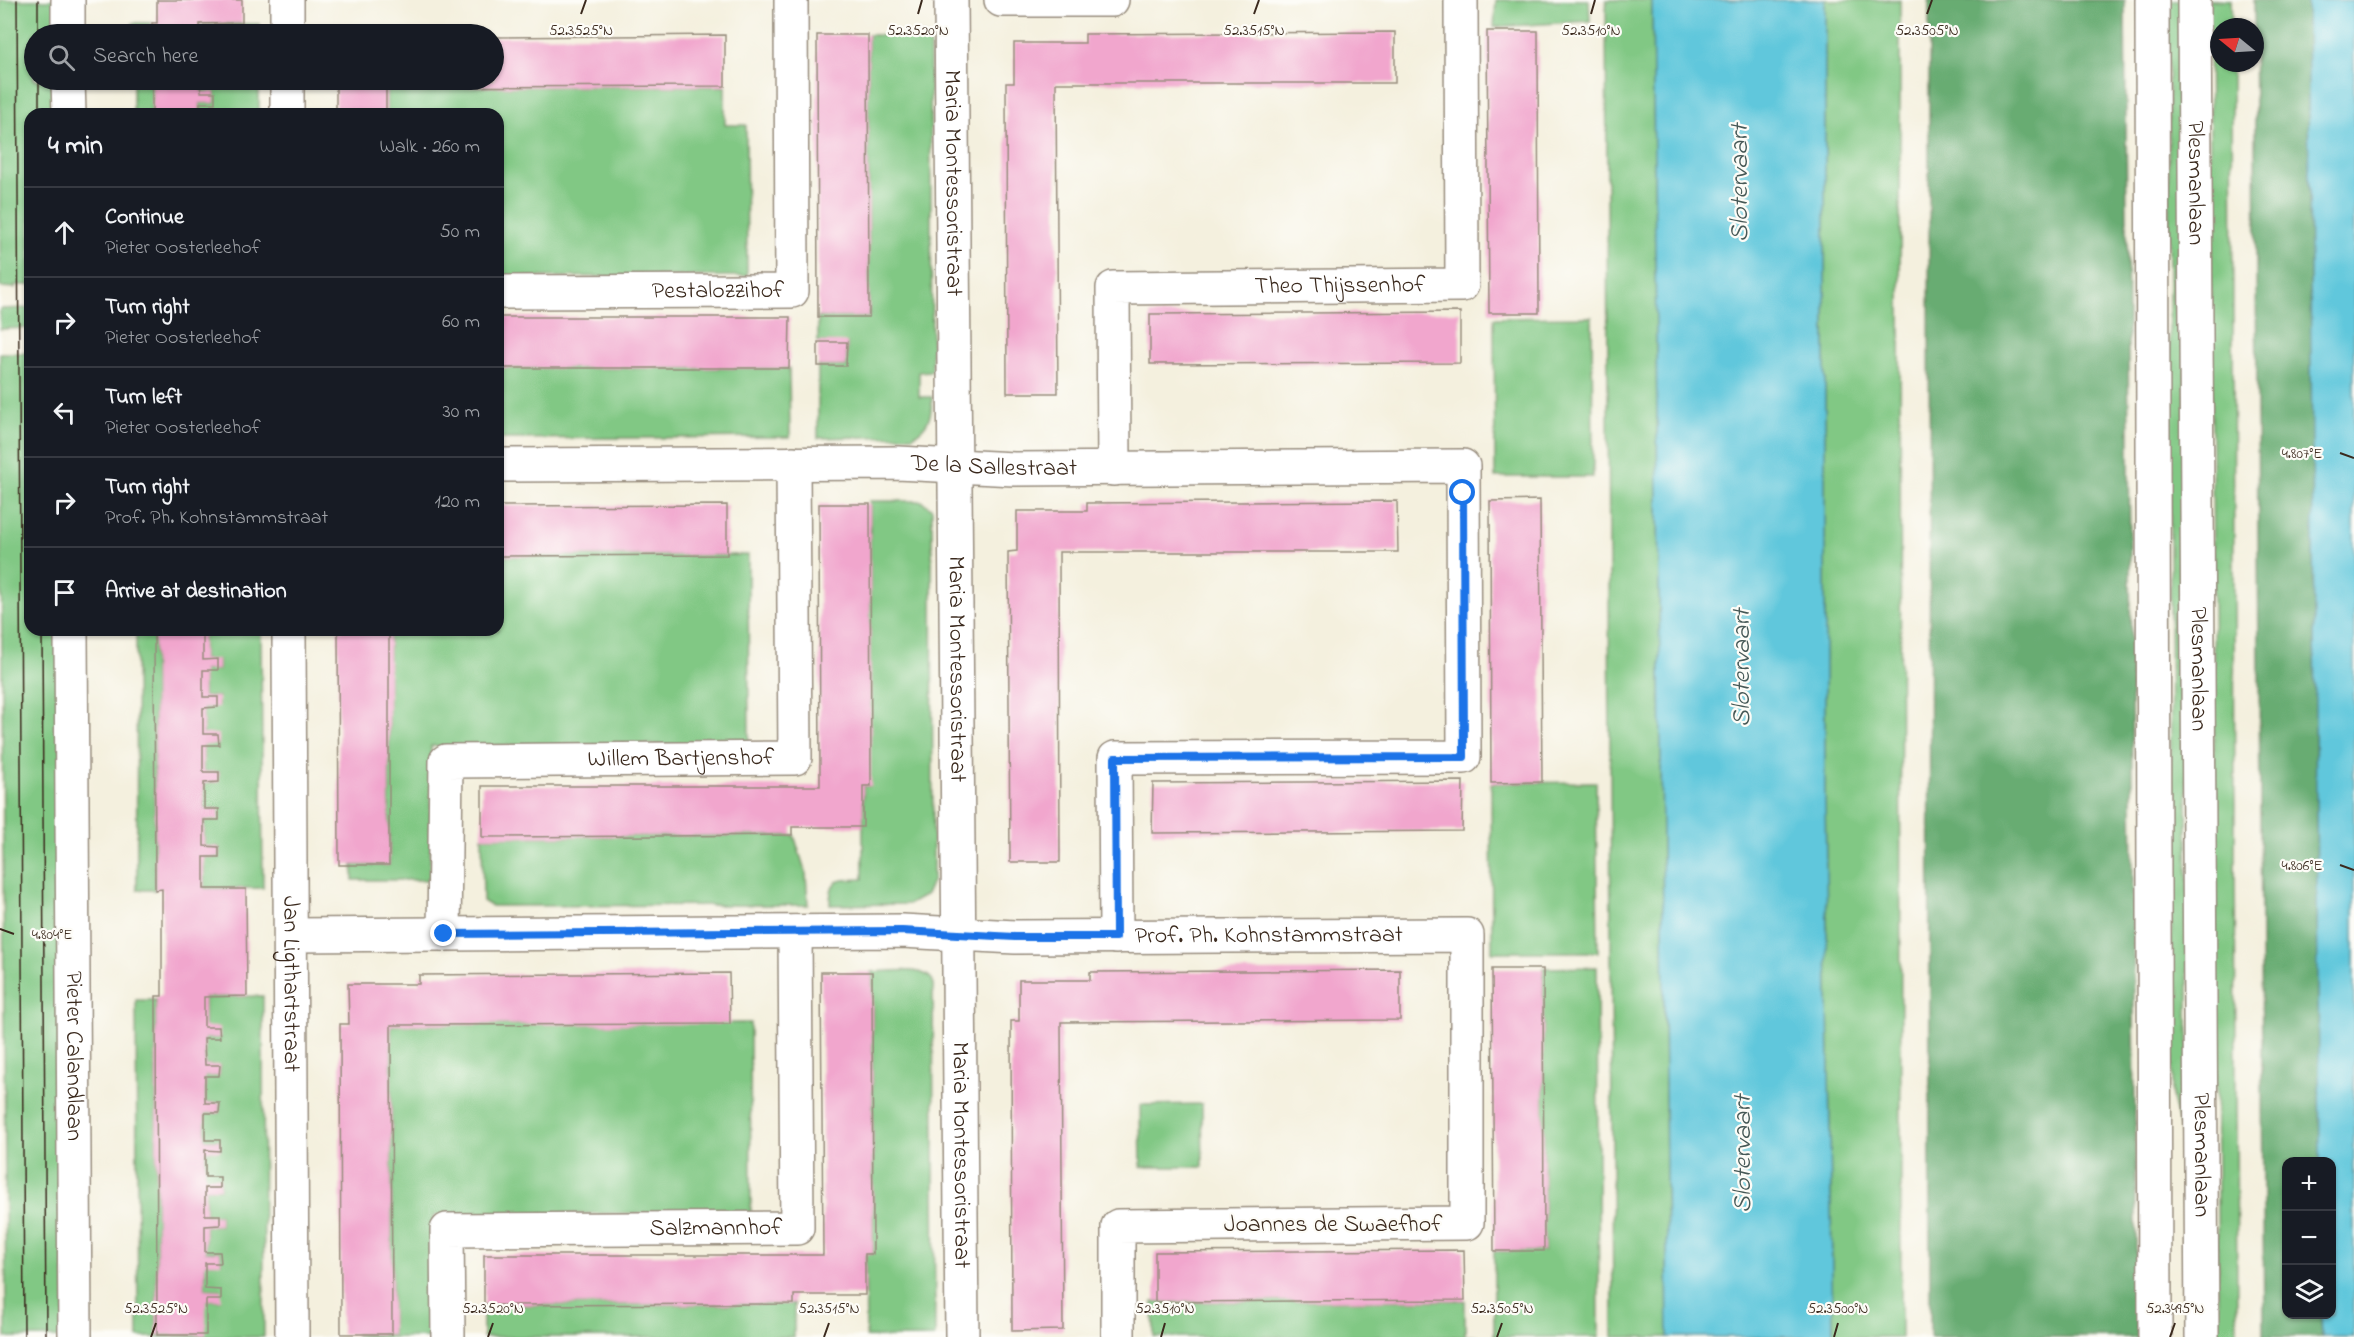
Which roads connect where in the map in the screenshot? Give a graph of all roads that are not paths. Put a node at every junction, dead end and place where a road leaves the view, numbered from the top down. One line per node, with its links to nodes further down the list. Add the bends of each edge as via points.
1 (68, 0): 10 (street)
2 (287, 0): 11 (street)
3 (791, 0): 16 (street, Pestalozzihof, via 792,291)
4 (951, 0): 19 (street, Maria Montessoristraat)
5 (1001, 0): 6 (street)
6 (1112, 0)
7 (1461, 0): 20 (street, Theo Thijssenhof, via 1462,285 1113,288)
8 (2152, 0): 34 (street, Plesmanlaan)
9 (2194, 0): 35 (street, Plesmanlaan)
10 (68, 24)
11 (287, 24)
12 (68, 90): 14 (street)
13 (287, 90): 15 (street)
14 (69, 108)
15 (287, 108)
16 (504, 292)
17 (793, 463): 18 (street, De la Sallestraat); 19 (street, De la Sallestraat); 24 (street, Willem Bartjenshof, via 795,758 446,761)
18 (504, 465)
19 (955, 466): 20 (street, De la Sallestraat); 25 (street, Maria Montessoristraat)
20 (1114, 469): 27 (street, De la Sallestraat, via 1463,466 1464,757 1115,758)
21 (70, 636): 29 (street, Pieter Calandlaan)
22 (289, 636): 26 (street, Jan Ligthartstraat)
23 (795, 932): 24 (street, Prof. Ph. Kohnstammstraat); 25 (street, Prof. Ph. Kohnstammstraat); 31 (street, Salzmannhof, via 797,1228 447,1230)
24 (444, 934): 26 (street, Prof. Ph. Kohnstammstraat)
25 (958, 934): 27 (street, Prof. Ph. Kohnstammstraat); 32 (street, Maria Montessoristraat)
26 (291, 935): 30 (street, Jan Ligthartstraat)
27 (1116, 937): 28 (street, Prof. Ph. Kohnstammstraat, via 1467,935)
28 (1467, 959): 33 (street, Joannes de Swaefhof, via 1467,1224 1118,1226)
29 (75, 1337)
30 (292, 1337)
31 (448, 1337)
32 (962, 1337)
33 (1118, 1337)
34 (2156, 1337)
35 (2202, 1337)

